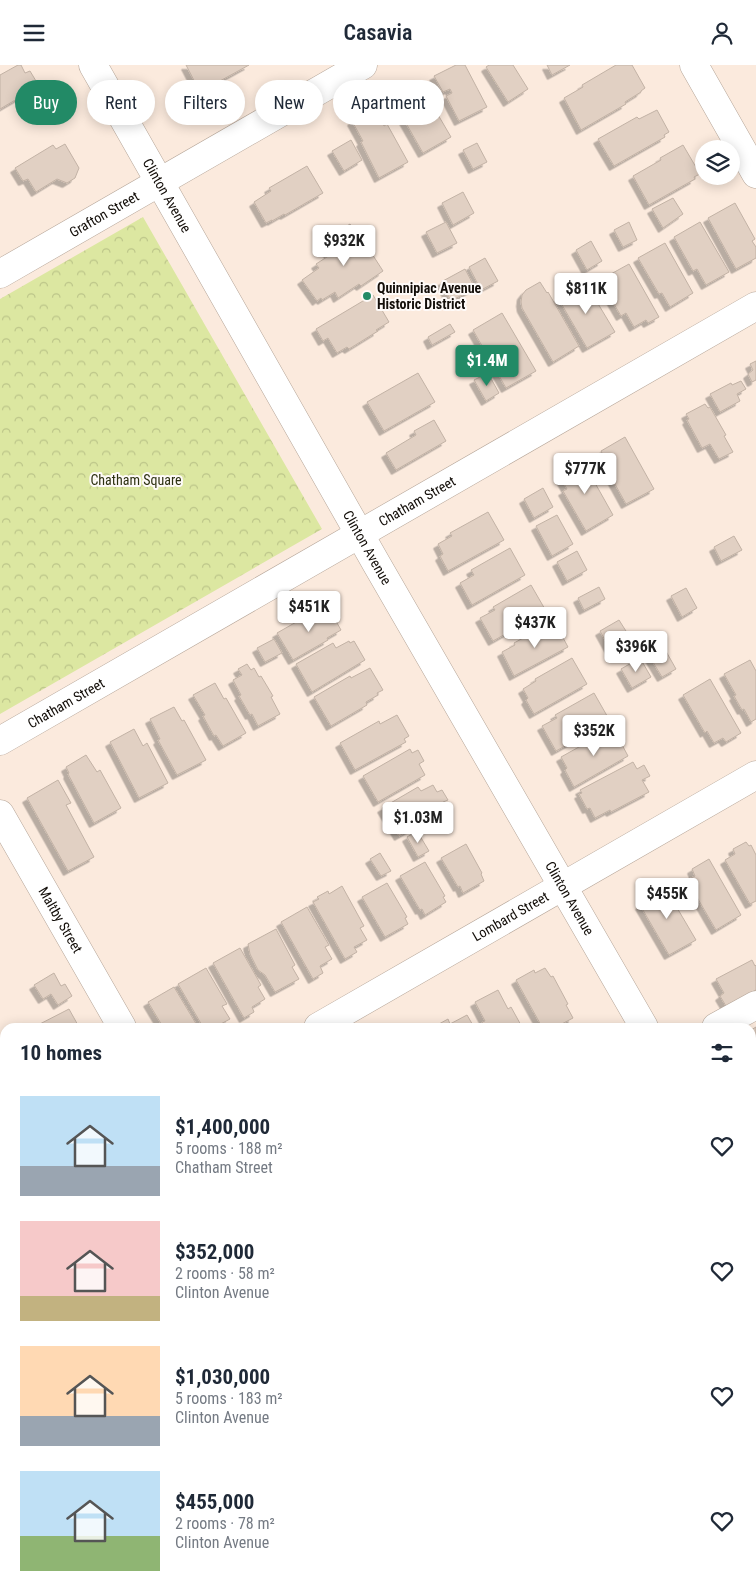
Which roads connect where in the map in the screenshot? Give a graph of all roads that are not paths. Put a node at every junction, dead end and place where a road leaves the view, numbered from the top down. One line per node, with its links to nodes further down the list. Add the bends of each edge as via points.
1 (93, 65): 5 (street, Clinton Avenue)
2 (694, 65): 4 (street)
3 (354, 67): 5 (street, Grafton Street)
4 (756, 174)
5 (160, 182): 6 (street, Grafton Street); 8 (street, Clinton Avenue)
6 (0, 274)
7 (756, 306): 8 (street, Chatham Street)
8 (359, 534): 9 (street, Chatham Street); 12 (street, Clinton Avenue)
9 (0, 741)
10 (756, 775): 12 (street, Lombard Street)
11 (0, 814): 14 (street, Maltby Street)
12 (563, 886): 15 (street, Lombard Street); 16 (street, Clinton Avenue)
13 (756, 1005): 17 (street)
14 (120, 1023)
15 (325, 1023)
16 (642, 1023)
17 (723, 1023)

